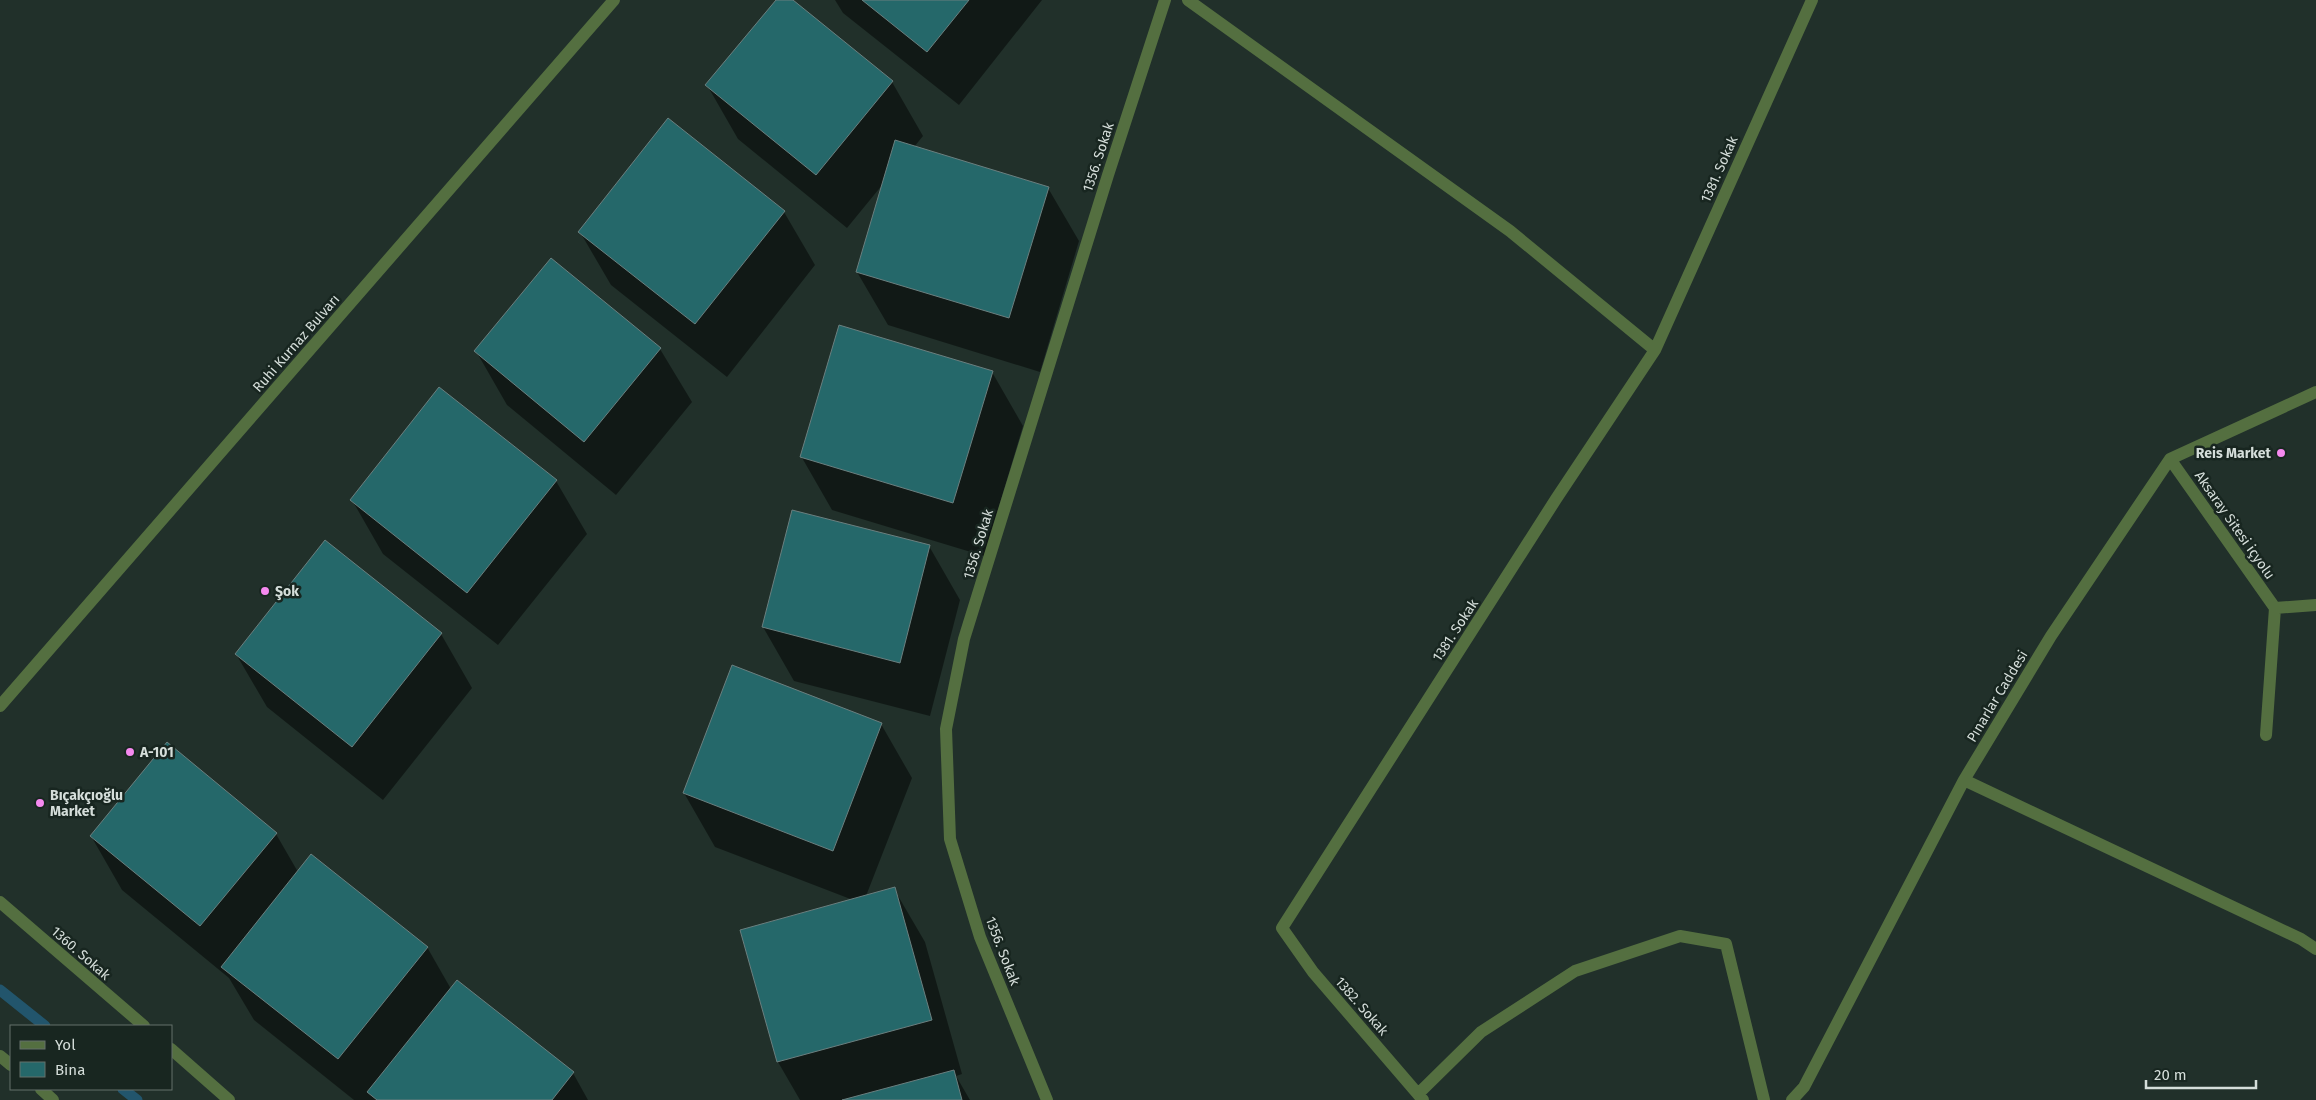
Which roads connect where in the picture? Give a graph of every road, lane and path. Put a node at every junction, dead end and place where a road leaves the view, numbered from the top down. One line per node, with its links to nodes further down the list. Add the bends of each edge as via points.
1 (614, 0): 10 (street, Ruhi Kurnaz Bulvarı)
2 (1165, 0): 24 (street, 1356. Sokak, via 964,639 946,729 950,839 980,937)
3 (1188, 0): 5 (street, via 1510,231)
4 (1812, 0): 5 (street, 1381. Sokak)
5 (1655, 350): 14 (street, 1381. Sokak)
6 (2316, 392): 7 (street)
7 (2170, 459): 9 (street, Aksaray Sitesi içyolu); 12 (street, Pınarlar Caddesi, via 2051,636)
8 (2316, 605): 9 (street)
9 (2275, 608): 11 (street)
10 (0, 706)
11 (2266, 734)
12 (1964, 780): 15 (street); 26 (street, Pınarlar Caddesi, via 1804,1087)
13 (0, 902): 16 (street, 1360. Sokak)
14 (1282, 928): 21 (street, 1382. Sokak, via 1314,972)
15 (2316, 949)
16 (143, 1025)
17 (172, 1050): 23 (street)
18 (0, 1056): 19 (street)
19 (10, 1064)
20 (42, 1090): 22 (street)
21 (1421, 1097): 25 (street, via 1481,1032 1575,971 1680,936 1726,944)
22 (54, 1100)
23 (229, 1100)
24 (1047, 1100)
25 (1764, 1100)
26 (1792, 1100)

